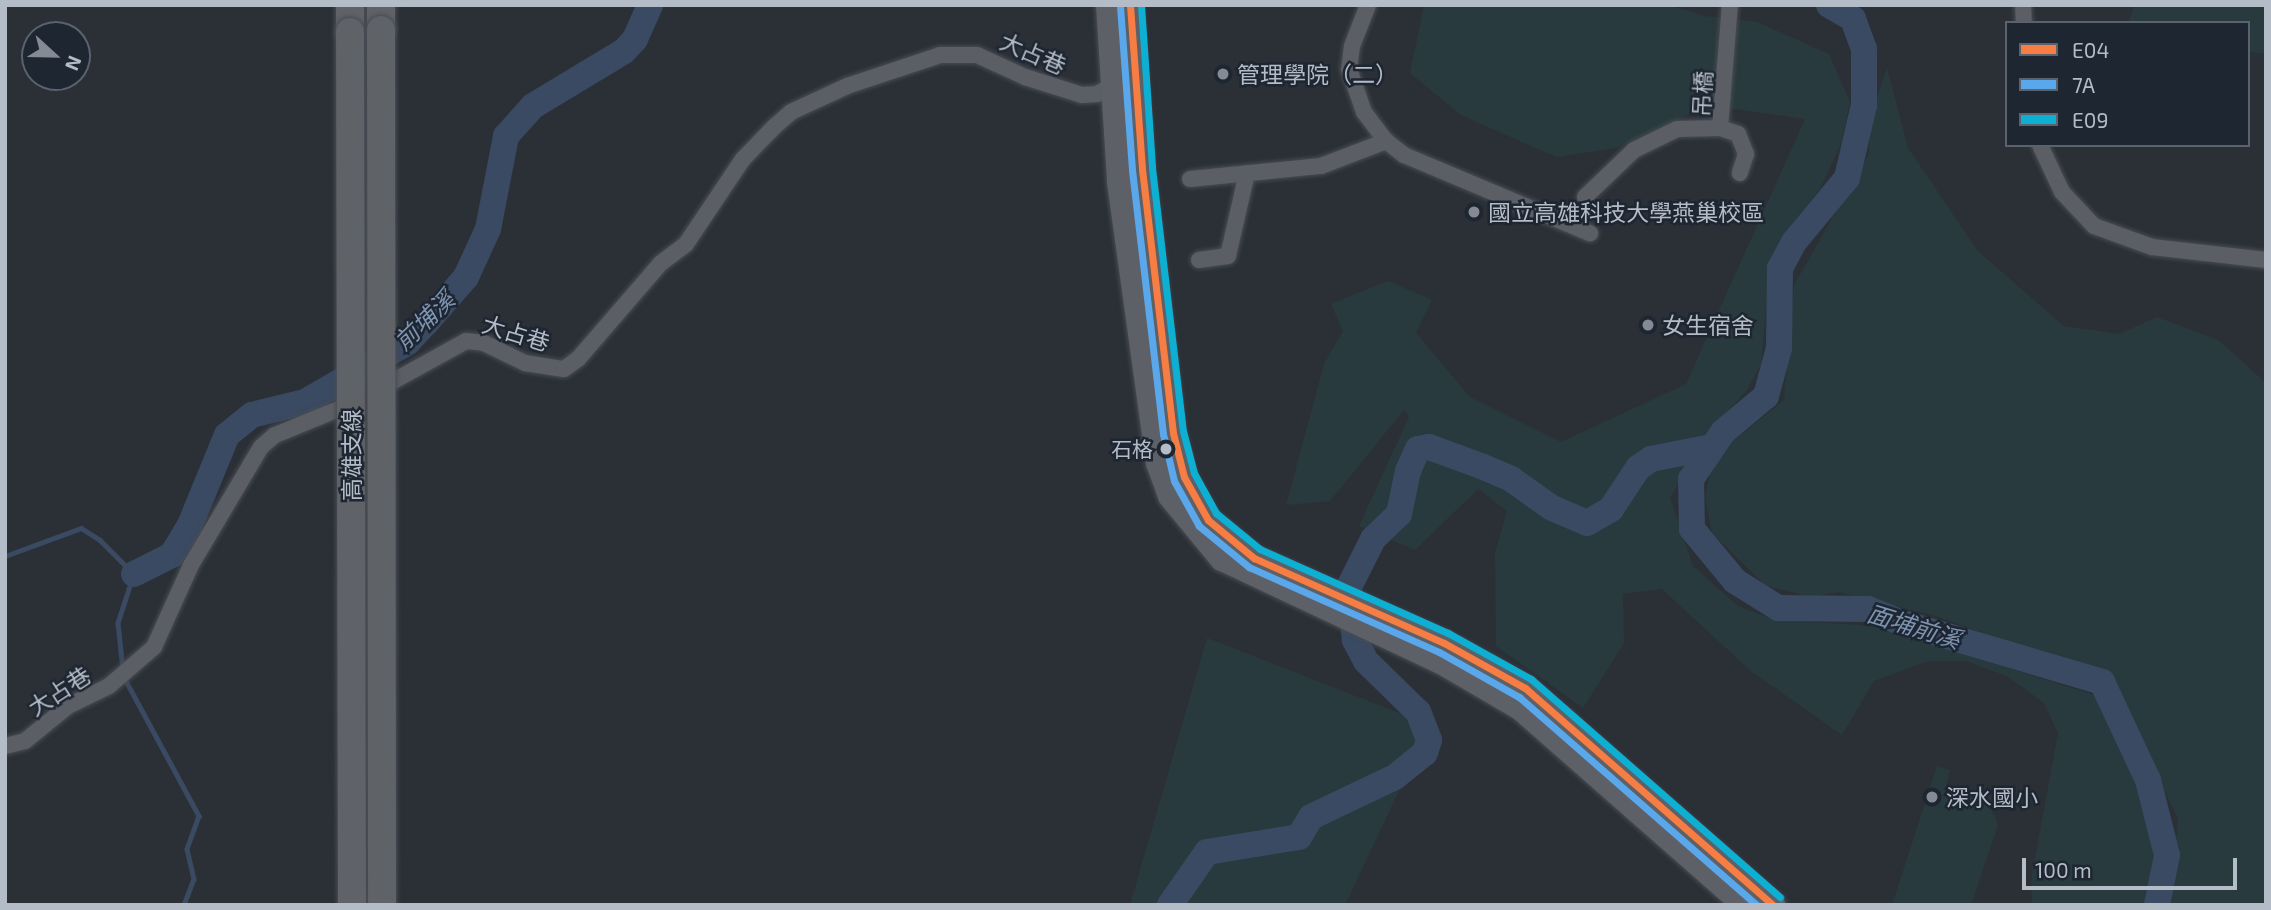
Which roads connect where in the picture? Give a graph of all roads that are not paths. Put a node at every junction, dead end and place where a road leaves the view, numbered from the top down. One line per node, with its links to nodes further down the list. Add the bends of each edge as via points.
1 (1108, 5): 8 (main road)
2 (1130, 5): 7 (main road)
3 (1368, 5): 10 (street, via 1352,46 1349,69 1364,112)
4 (1730, 5): 9 (street, 吊橋)
5 (381, 17): 23 (highway, 高雄支線, bridge)
6 (350, 18): 22 (highway, 高雄支線, bridge)
7 (1135, 69): 8 (street); 19 (main road, via 1173,433 1184,477 1208,520)
8 (1105, 91): 19 (main road, via 1158,463 1170,496 1212,551); 21 (street, 大占巷, via 1063,92 977,55 940,55 847,86 791,112 743,159 686,244 661,263 578,359 564,369 525,363 484,343 466,341 332,415 268,441 191,565 154,648 109,686 68,706 25,741)
9 (1720, 128): 13 (street, 吊橋, via 1738,134 1746,154); 15 (street, via 1677,129 1634,150)
10 (1386, 141): 12 (street, via 1321,166); 16 (street, via 1404,155)
11 (2041, 147): 18 (street, via 2062,192 2094,226 2152,247)
12 (1247, 173): 14 (street); 17 (street, via 1228,256)
13 (1740, 173)
14 (1190, 178)
15 (1585, 197)
16 (1590, 233)
17 (1199, 260)
18 (2266, 261)
19 (1256, 568): 20 (main road)
20 (1442, 653): 24 (main road, via 1521,708); 25 (main road, via 1525,688)
21 (5, 746)
22 (352, 905)
23 (382, 905)
24 (1744, 905)
25 (1773, 905)

